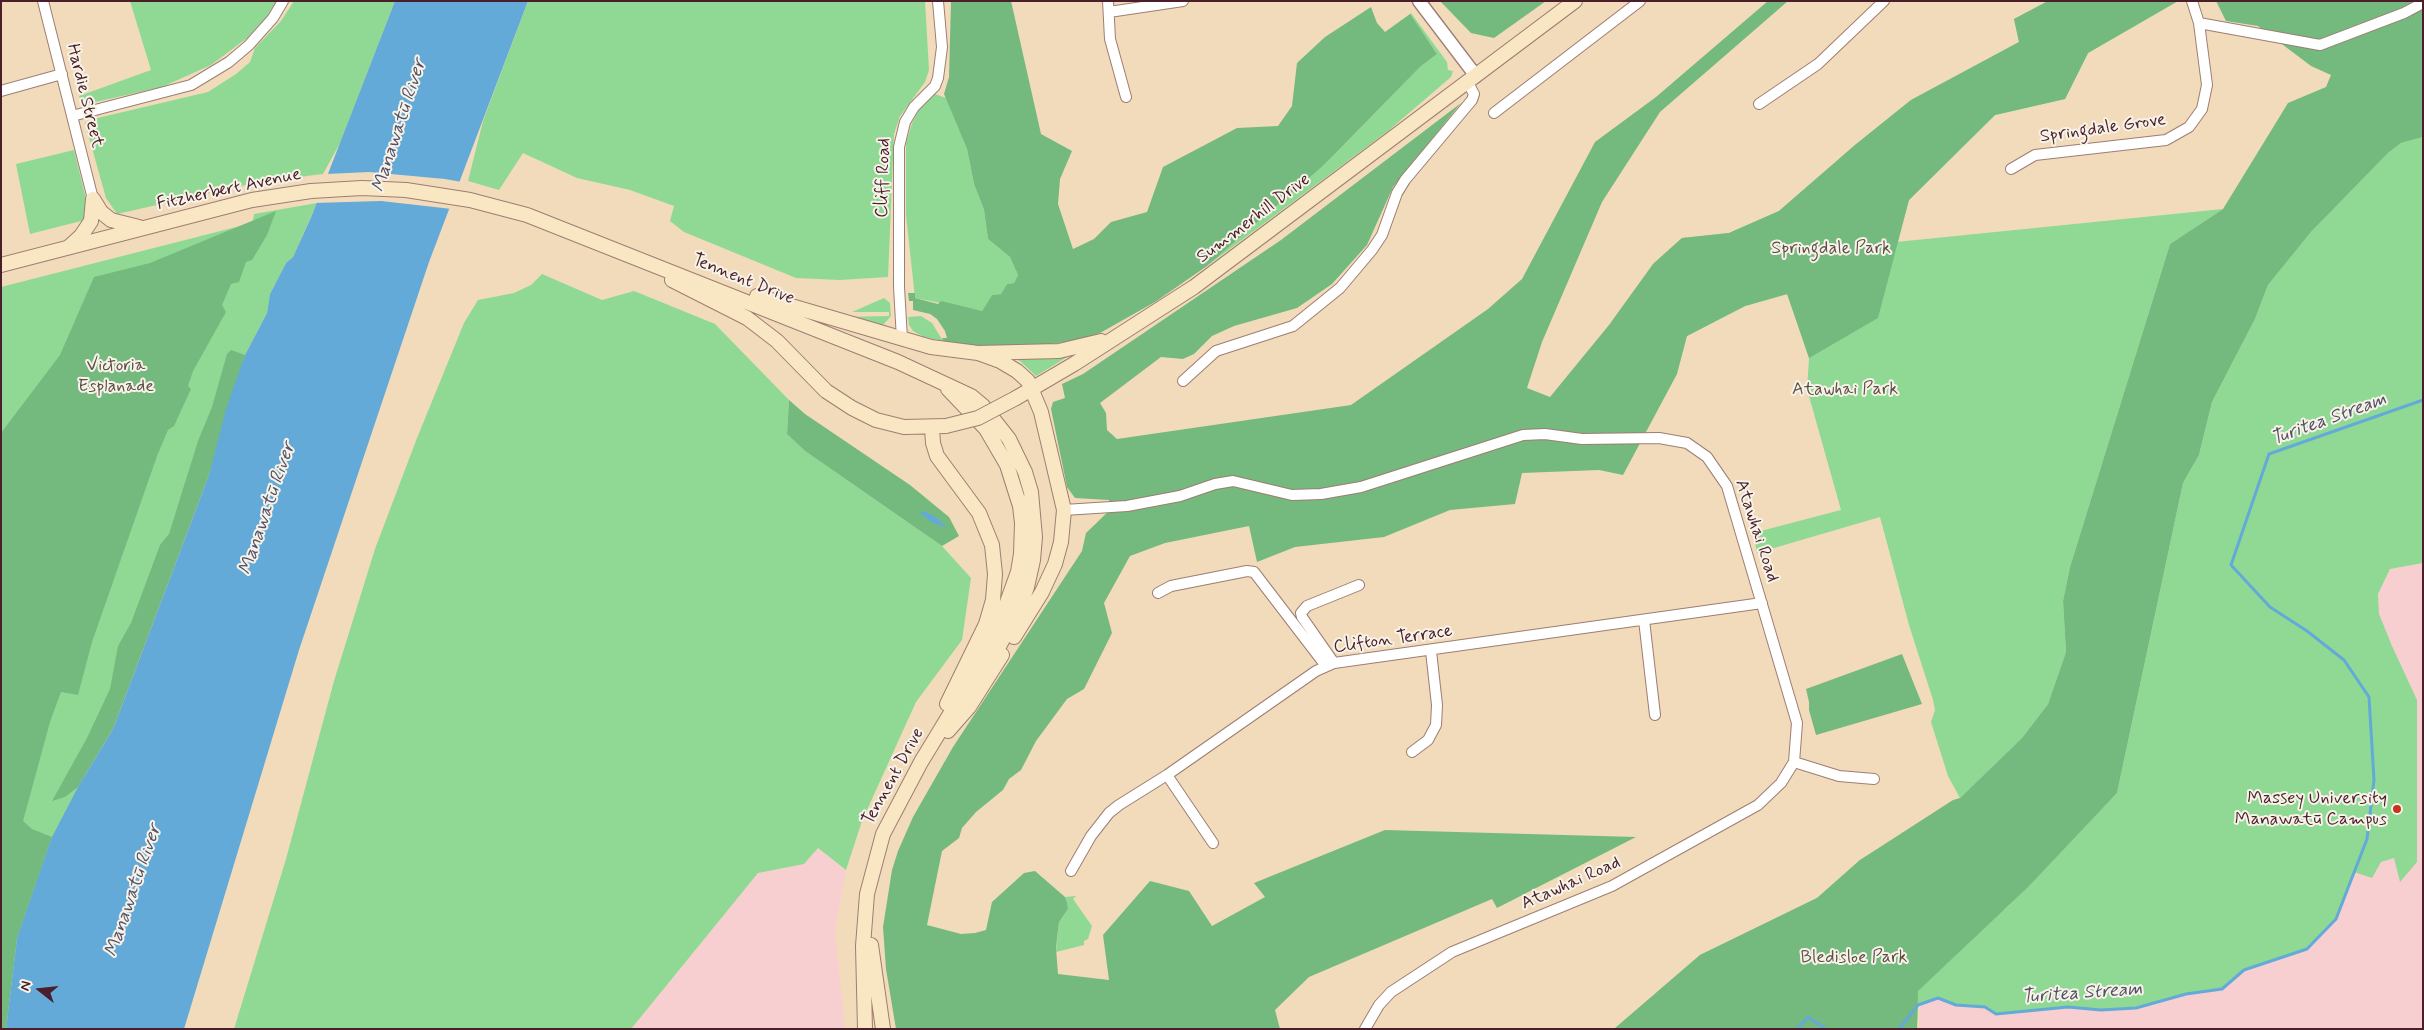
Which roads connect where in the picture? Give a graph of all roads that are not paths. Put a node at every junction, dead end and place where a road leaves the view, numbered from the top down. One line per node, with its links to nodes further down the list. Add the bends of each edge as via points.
1 (43, 1): 13 (street, Hardie Street)
2 (283, 1): 19 (street, via 249,45 229,62 191,85)
3 (938, 1): 29 (street, Cliff Road, via 942,47 938,78 905,122 899,147)
4 (1183, 1): 11 (street)
5 (1419, 1): 14 (street)
6 (1575, 1): 14 (main road, Summerhill Drive)
7 (1640, 1): 18 (street)
8 (1884, 1): 17 (street, via 1818,64)
9 (2192, 1): 12 (street, Springdale Grove)
10 (2423, 3): 12 (street, via 2320,45)
11 (1109, 7): 16 (street, via 1110,39)
12 (2199, 23): 20 (street, Springdale Grove, via 2207,85 2202,109 2189,127 2166,140 2035,155)
13 (62, 74): 15 (street); 19 (street, Hardie Street)
14 (1472, 79): 28 (main road, Summerhill Drive, via 1231,260); 31 (street, via 1472,100 1405,180 1397,192 1382,236 1340,288 1293,326 1216,351)
15 (1, 91)
16 (1126, 97)
17 (1759, 104)
18 (1494, 113)
19 (72, 116): 21 (street, Hardie Street)
20 (2011, 169)
21 (93, 199): 23 (main road, via 111,220); 25 (main road, via 91,221)
22 (526, 215): 23 (main road, Fitzherbert Avenue, via 470,200 362,188 311,191 252,200); 24 (main road, Tennent Drive)
23 (142, 228): 25 (main road, Fitzherbert Avenue)
24 (598, 243): 27 (main road, Tennent Drive); 33 (main road, Summerhill Drive, via 747,318 777,341 826,391 852,408 876,420 904,427)
25 (70, 247): 26 (main road, Fitzherbert Avenue)
26 (1, 265)
27 (669, 270): 29 (main road); 43 (main road, Tennent Drive, via 840,338 971,396 1009,439 1025,472 1034,512 1033,560 1019,609 996,652 969,683)
28 (1127, 330): 30 (main road, via 1094,344 1059,351); 32 (main road, Summerhill Drive)
29 (902, 339): 30 (main road, via 931,347)
30 (978, 353): 32 (main road, via 1017,371)
31 (1183, 380)
32 (1032, 388): 33 (main road, Summerhill Drive, bridge, via 978,418); 34 (main road, via 1041,412)
33 (939, 427): 43 (main road, via 932,443 937,456 979,513 992,545 995,574 993,600 986,624)
34 (1064, 510): 37 (street, Atawhai Road, via 1127,506 1234,482 1292,495 1321,494 1360,487 1522,436 1659,438 1687,443 1716,468 1732,498); 43 (main road, via 1058,554 1042,592 969,707)
35 (1359, 584): 40 (street, via 1307,606 1302,613)
36 (1158, 593): 40 (street, via 1171,586 1254,572)
37 (1762, 603): 38 (street, Clifton Terrace); 44 (street, Atawhai Road, via 1797,723)
38 (1644, 620): 39 (street, Clifton Terrace); 41 (street)
39 (1431, 650): 40 (street, Clifton Terrace); 42 (street, via 1436,725 1428,740)
40 (1330, 664): 45 (street, Clifton Terrace)
41 (1655, 715)
42 (1412, 752)
43 (921, 762): 49 (main road, Tennent Drive, via 883,834)
44 (1794, 762): 46 (street, via 1838,776); 52 (street, Atawhai Road, via 1782,783 1758,805 1612,886 1452,952 1405,981 1379,1005)
45 (1167, 775): 47 (street); 48 (street, Clifton Terrace, via 1109,813 1084,846)
46 (1874, 779)
47 (1213, 844)
48 (1072, 871)
49 (867, 894): 50 (main road, Tennent Drive, via 863,946); 51 (main road, Tennent Drive)
50 (865, 1029)
51 (883, 1029)
52 (1366, 1029)

